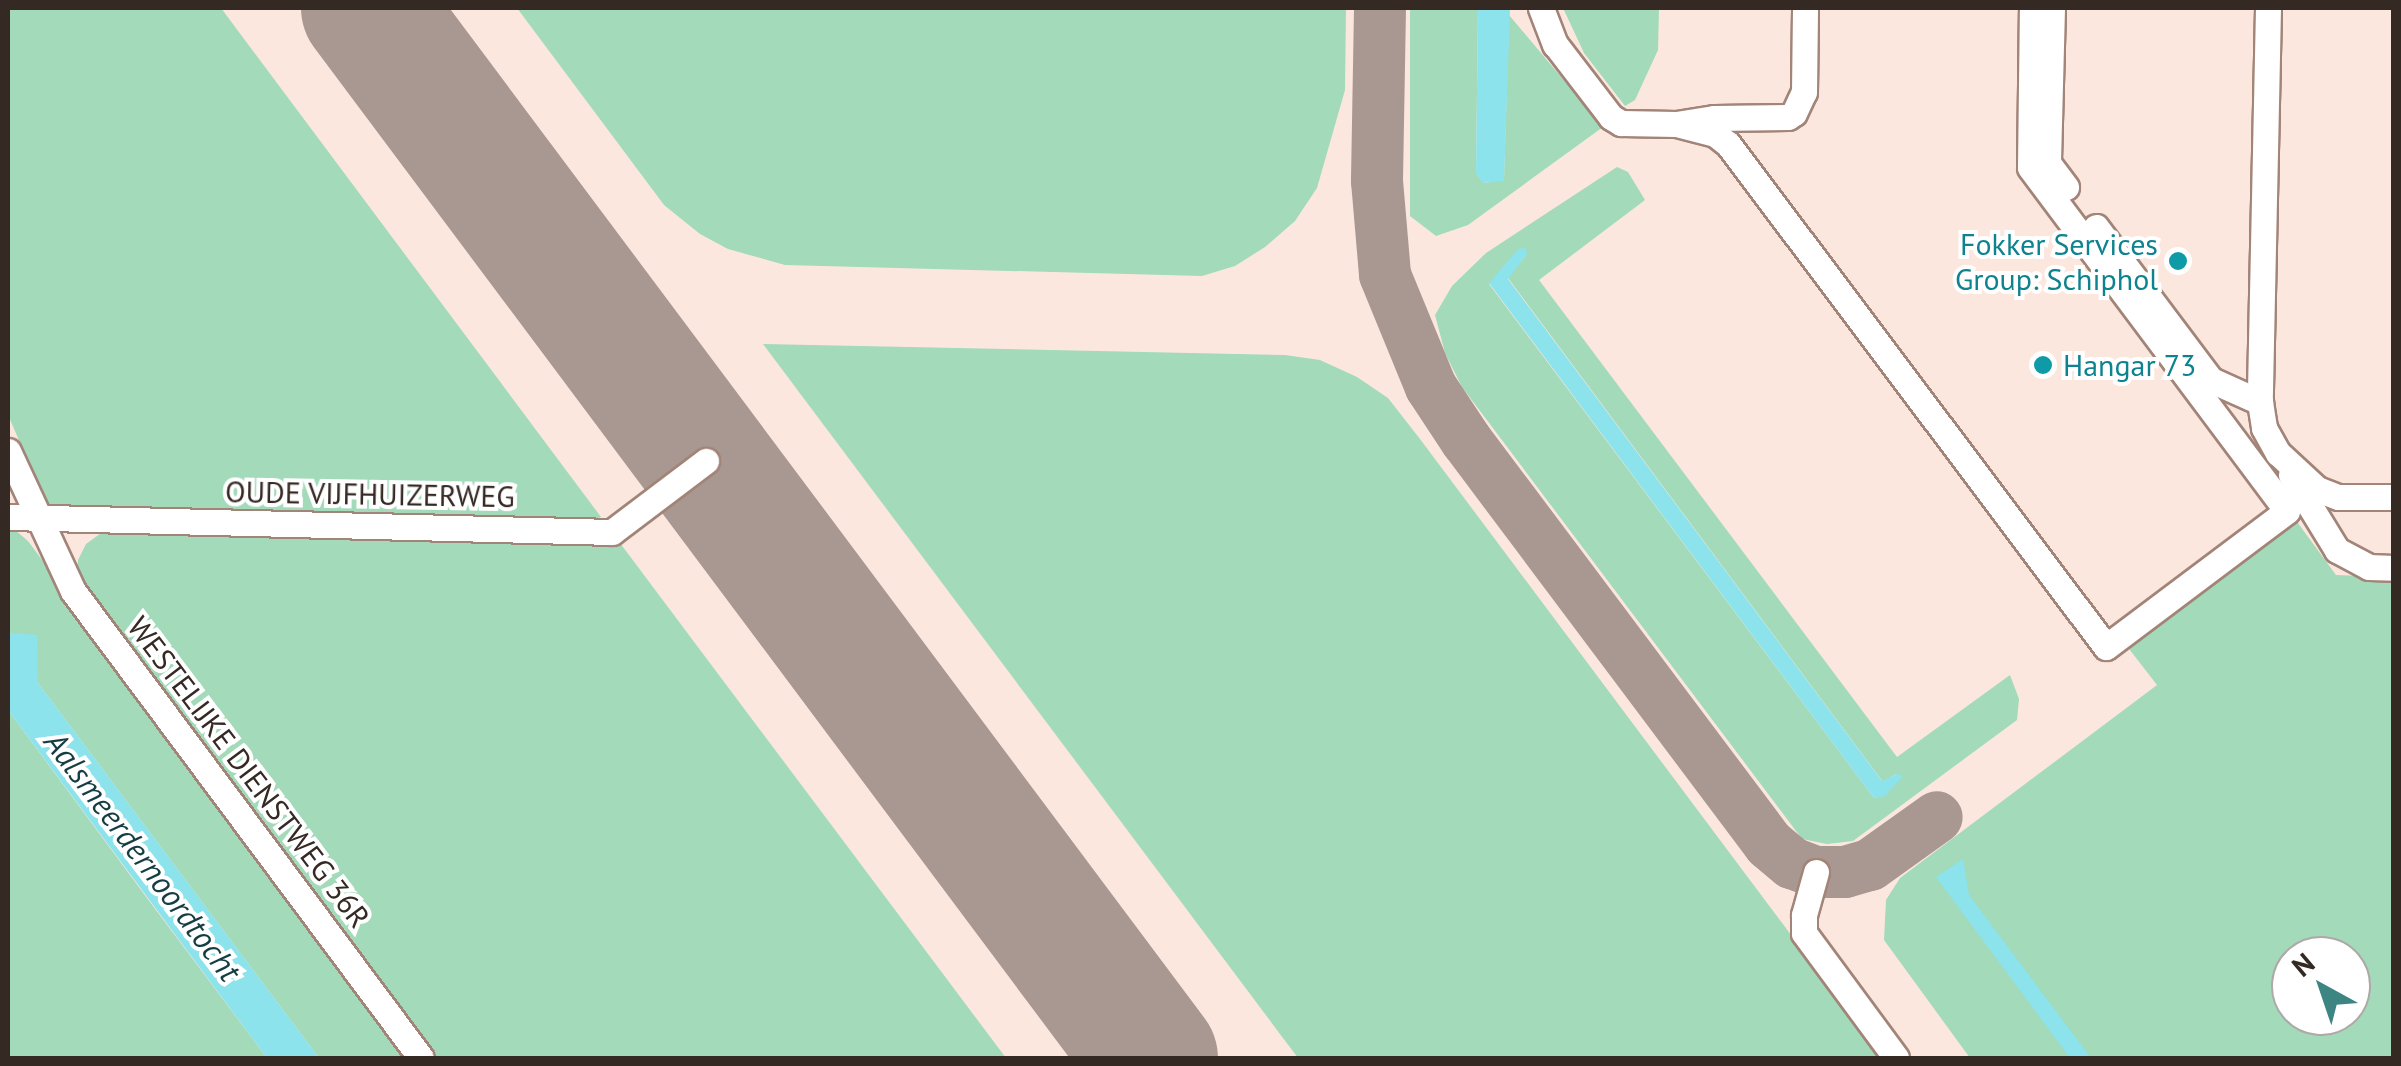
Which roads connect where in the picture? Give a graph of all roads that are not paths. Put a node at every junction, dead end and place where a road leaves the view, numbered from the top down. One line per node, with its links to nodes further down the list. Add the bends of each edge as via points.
1 (1541, 8): 6 (lane, via 1555,44 1611,116 1621,123)
2 (1805, 8): 6 (lane, via 1804,92 1794,113)
3 (2032, 8): 6 (lane, via 2030,166 2286,511 2106,646 1728,144)
4 (2052, 8): 7 (lane, via 2048,163 2211,380)
5 (2268, 8): 7 (lane)
6 (1676, 124)
7 (2260, 402): 9 (lane)
8 (8, 451): 13 (lane, WESTELIJKE DIENSTWEG 36R)
9 (2278, 453): 11 (lane, via 2317,489 2338,497); 14 (lane, via 2337,550 2368,567)
10 (706, 461): 13 (lane, OUDE VIJFHUIZERWEG, via 612,532)
11 (2394, 497)
12 (8, 517): 13 (lane, OUDE VIJFHUIZERWEG)
13 (36, 518): 16 (lane, WESTELIJKE DIENSTWEG 36R, via 73,590)
14 (2394, 568)
15 (1816, 872): 17 (lane, via 1804,932)
16 (421, 1058)
17 (1896, 1058)

